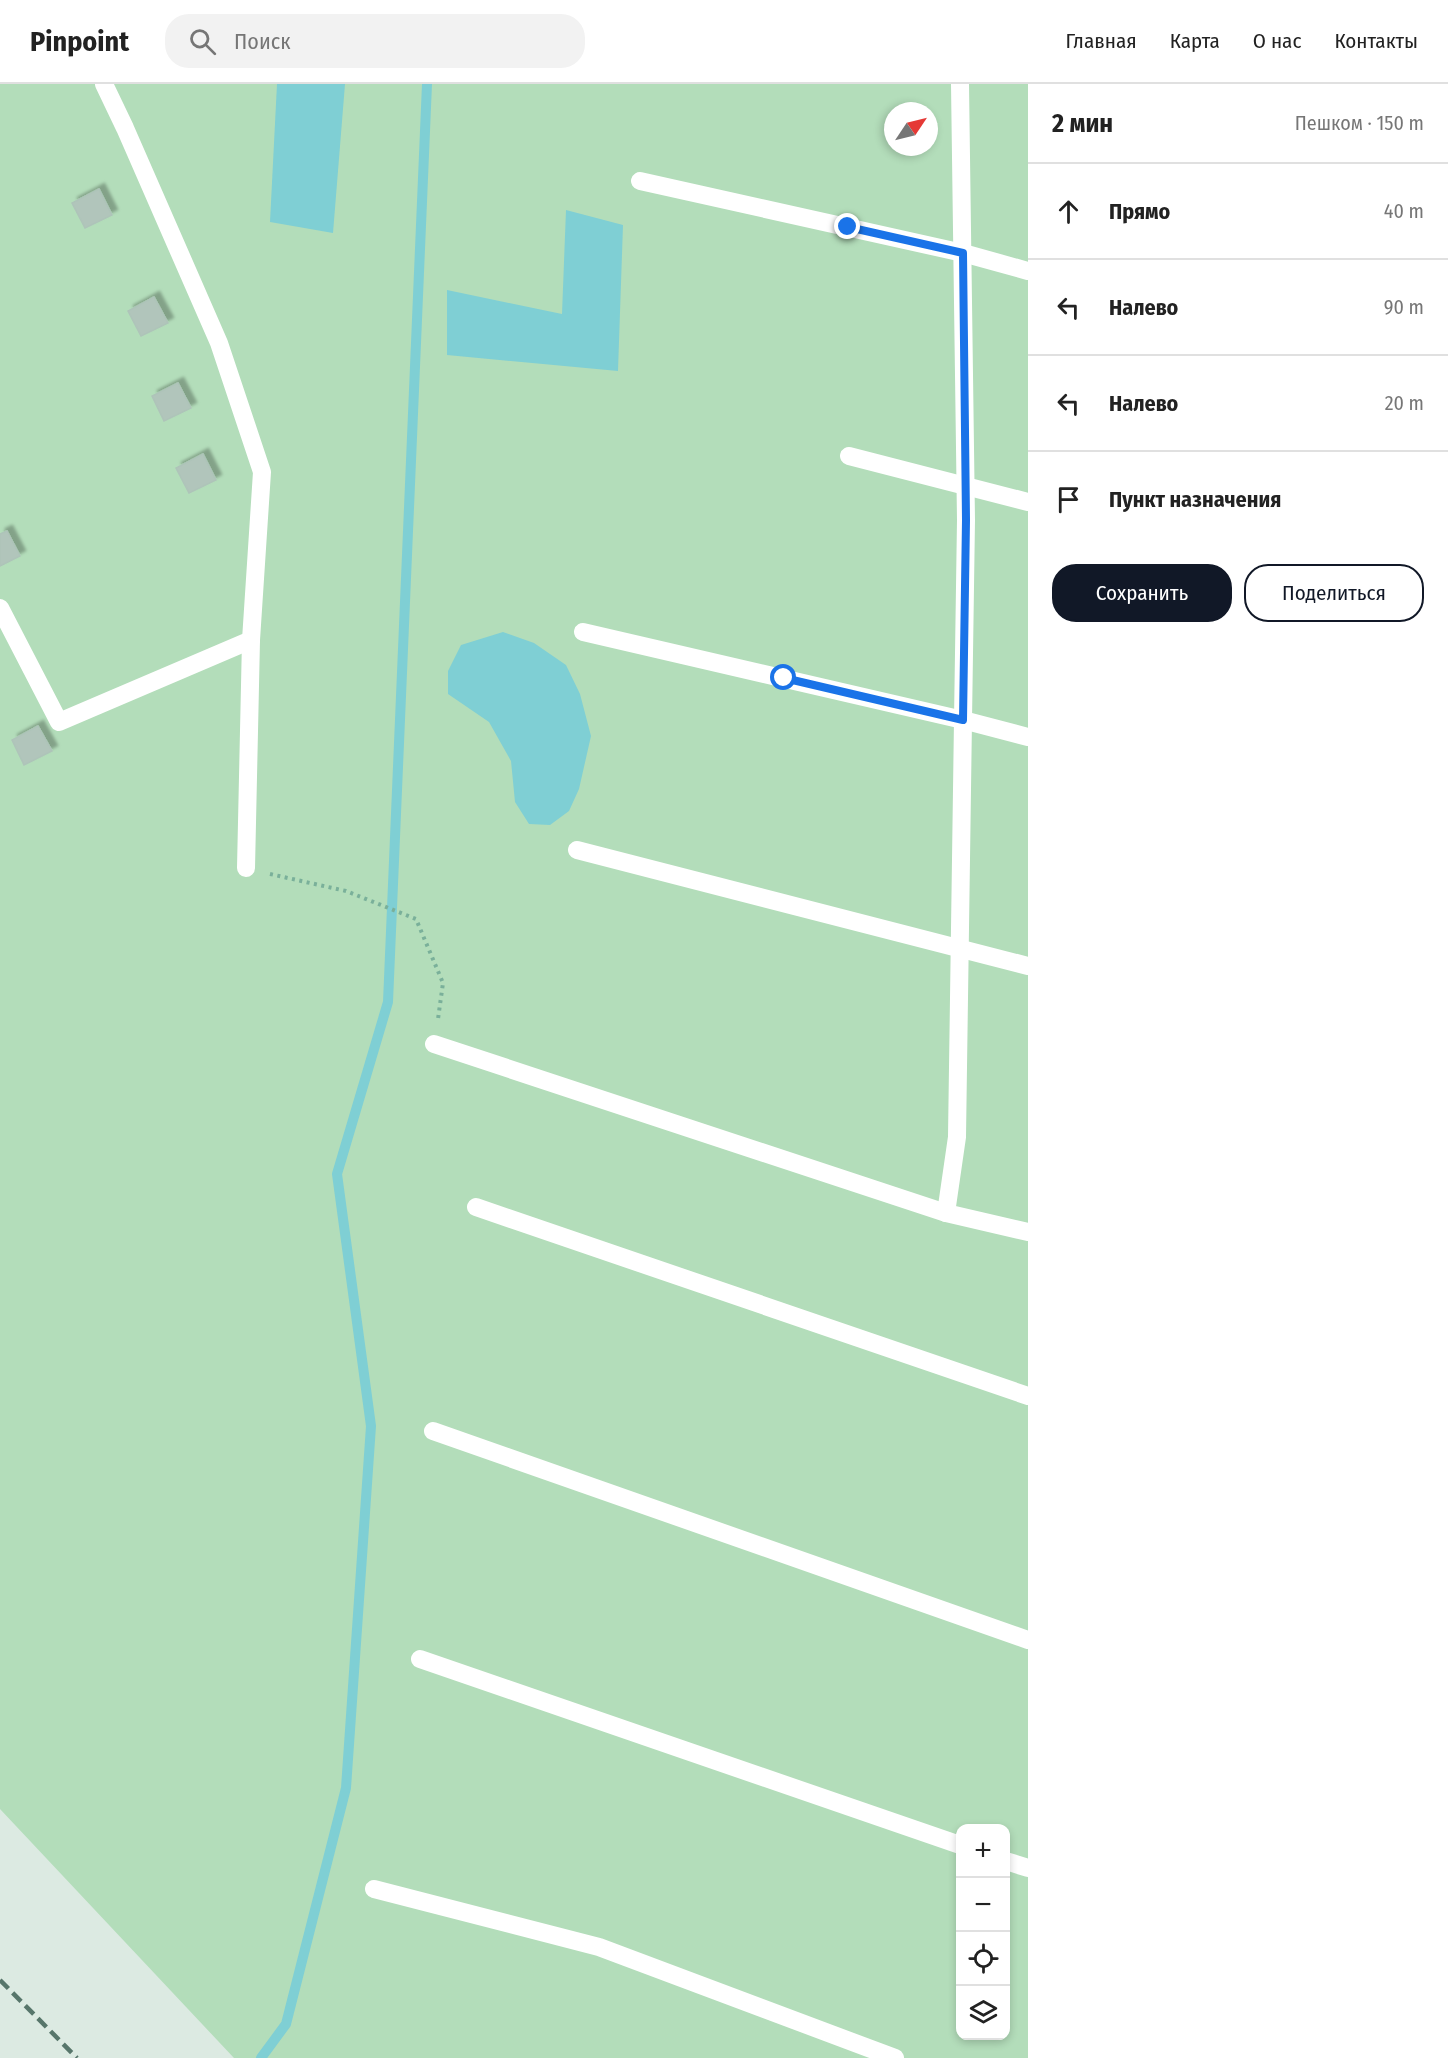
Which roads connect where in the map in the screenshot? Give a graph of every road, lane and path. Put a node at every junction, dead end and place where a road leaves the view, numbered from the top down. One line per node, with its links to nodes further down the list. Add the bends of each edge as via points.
1 (104, 84): 11 (street, via 219,343 262,472)
2 (960, 84): 4 (street)
3 (640, 181): 4 (street)
4 (963, 253): 5 (street); 7 (street)
5 (1028, 271)
6 (849, 456): 7 (street)
7 (965, 485): 8 (street); 12 (street)
8 (1028, 502)
9 (0, 608): 11 (street, via 59,722)
10 (583, 632): 12 (street)
11 (251, 640): 15 (street)
12 (963, 720): 13 (street); 16 (street)
13 (1028, 736)
14 (577, 850): 16 (street)
15 (246, 868): 18 (path, via 346,891 416,919 443,983)
16 (959, 948): 17 (street); 20 (street, via 957,1137)
17 (1028, 966)
18 (434, 1044): 20 (street)
19 (476, 1207): 22 (street)
20 (946, 1213): 21 (street)
21 (1028, 1232)
22 (1028, 1396)
23 (433, 1431): 24 (street)
24 (1028, 1640)
25 (420, 1659): 26 (street)
26 (956, 1844)
27 (1010, 1863): 28 (street)
28 (1028, 1868)
29 (374, 1889): 30 (street, via 599,1947)
30 (895, 2058)

